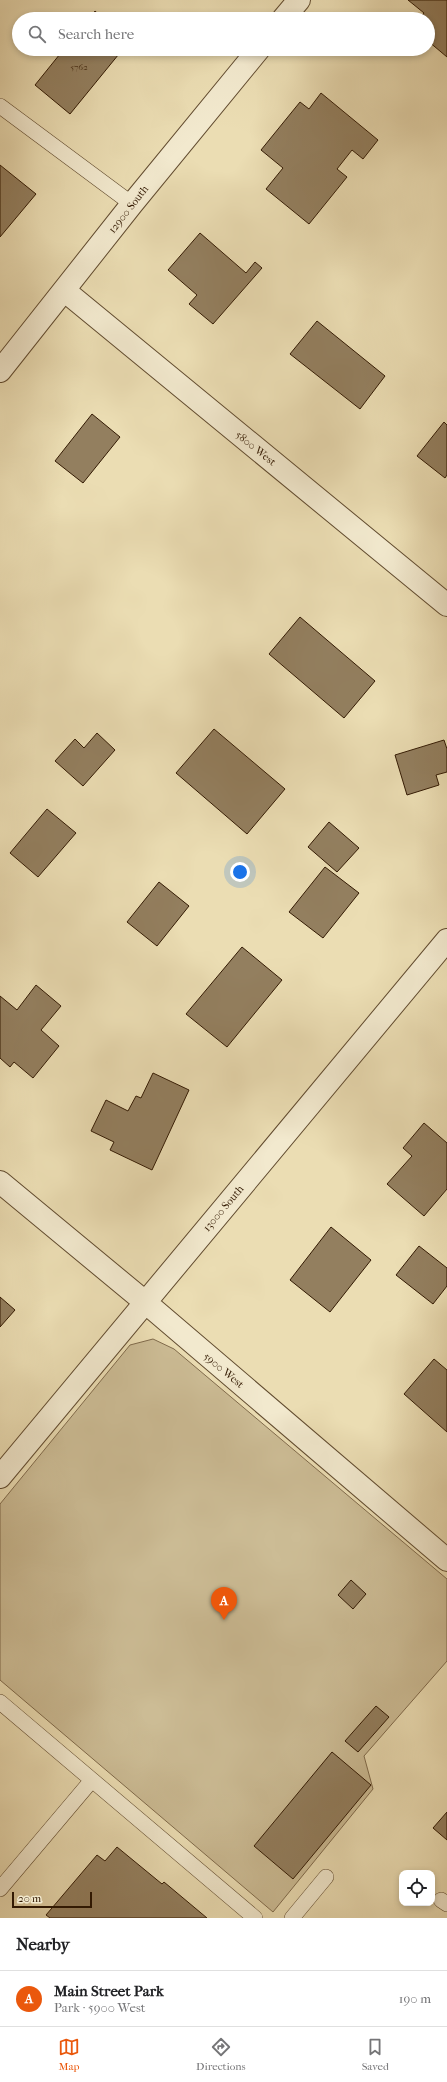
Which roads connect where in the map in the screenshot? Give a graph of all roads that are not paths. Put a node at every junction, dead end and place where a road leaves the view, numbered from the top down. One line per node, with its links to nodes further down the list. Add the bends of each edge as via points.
1 (298, 0): 2 (street)
2 (289, 12)
3 (253, 56): 5 (street, 12900 South)
4 (0, 106): 5 (lane)
5 (132, 204): 6 (street, 12900 South)
6 (65, 291): 7 (street, 12900 South); 8 (street, 5800 West)
7 (0, 371)
8 (447, 605)
9 (447, 940): 11 (street, 13000 South)
10 (0, 1182): 11 (street, 5900 West)
11 (145, 1302): 12 (street, 13000 South); 13 (street, 5900 West)
12 (0, 1477)
13 (447, 1560)
14 (0, 1702): 15 (lane)
15 (92, 1780): 17 (lane); 18 (lane)
16 (326, 1877): 19 (lane)
17 (0, 1889)
18 (255, 1918)
19 (292, 1918)

